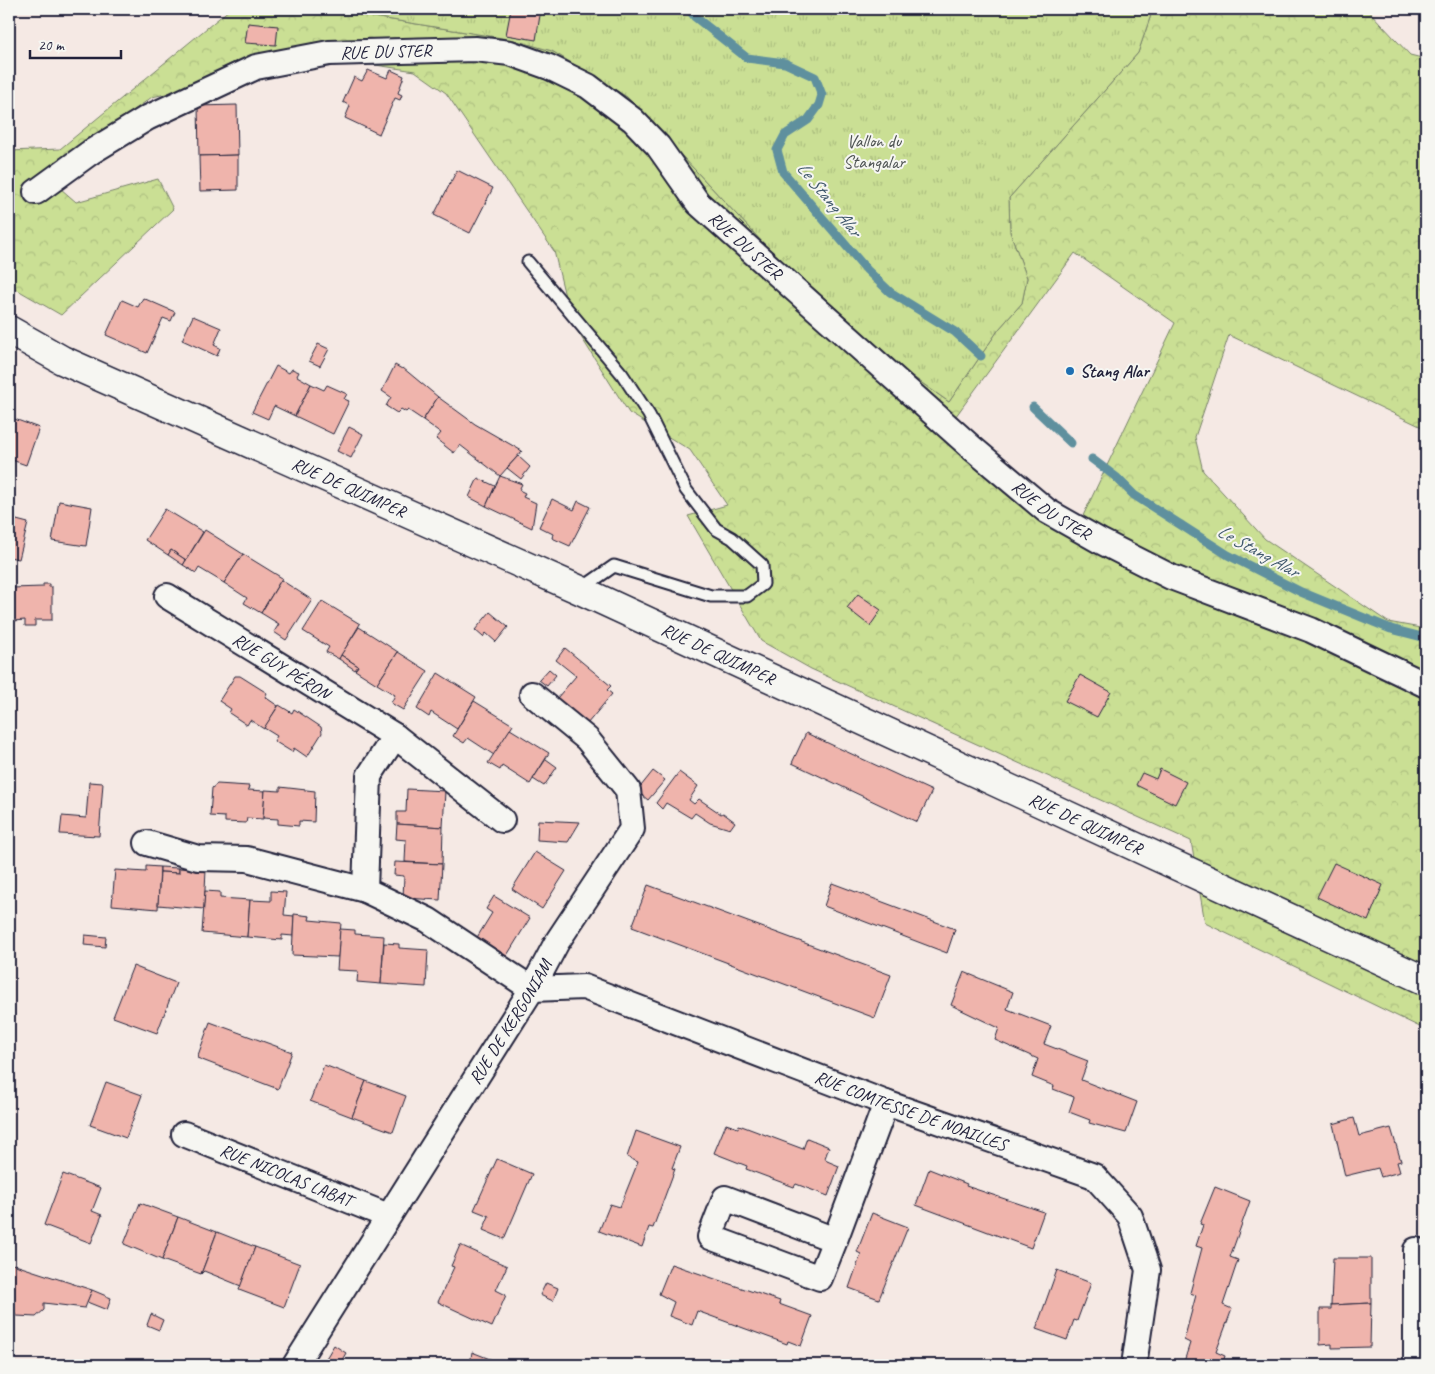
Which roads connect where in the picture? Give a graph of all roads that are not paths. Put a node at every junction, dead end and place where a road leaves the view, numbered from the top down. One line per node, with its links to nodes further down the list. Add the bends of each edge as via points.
1 (36, 192): 6 (street, RUE DU STER, via 91,152 147,118 256,67 329,53 475,49 518,56 588,86 633,120 658,146 698,204 964,441 1047,510 1172,577 1311,630)
2 (528, 262): 4 (lane, via 622,374 649,415 686,490 716,529 732,538 762,565 763,584 747,596 711,596 614,566)
3 (9, 330): 4 (main road, RUE DE QUIMPER, via 62,360)
4 (580, 590): 12 (main road, RUE DE QUIMPER)
5 (166, 596): 8 (street, RUE GUY PÉRON)
6 (1426, 685)
7 (532, 694): 13 (street, RUE DE KERGONIAM, via 587,739 628,790 632,829 557,942)
8 (395, 736): 9 (street, RUE GUY PÉRON); 11 (street, via 369,776)
9 (502, 820)
10 (147, 843): 11 (street, via 198,858 247,859)
11 (365, 890): 13 (street, via 428,920)
12 (1426, 981)
13 (532, 989): 14 (street, RUE COMTESSE DE NOAILLES, via 584,987); 16 (street, RUE DE KERGONIAM)
14 (886, 1104): 17 (street); 20 (street, RUE COMTESSE DE NOAILLES, via 1094,1176 1130,1216 1148,1270)
15 (184, 1134): 16 (street, RUE NICOLAS LABAT)
16 (388, 1216): 19 (street, RUE DE KERGONIAM)
17 (835, 1240): 17 (street, via 725,1198 710,1236 820,1278)
18 (1416, 1250): 21 (street)
19 (295, 1365)
20 (1134, 1365)
21 (1416, 1365)

